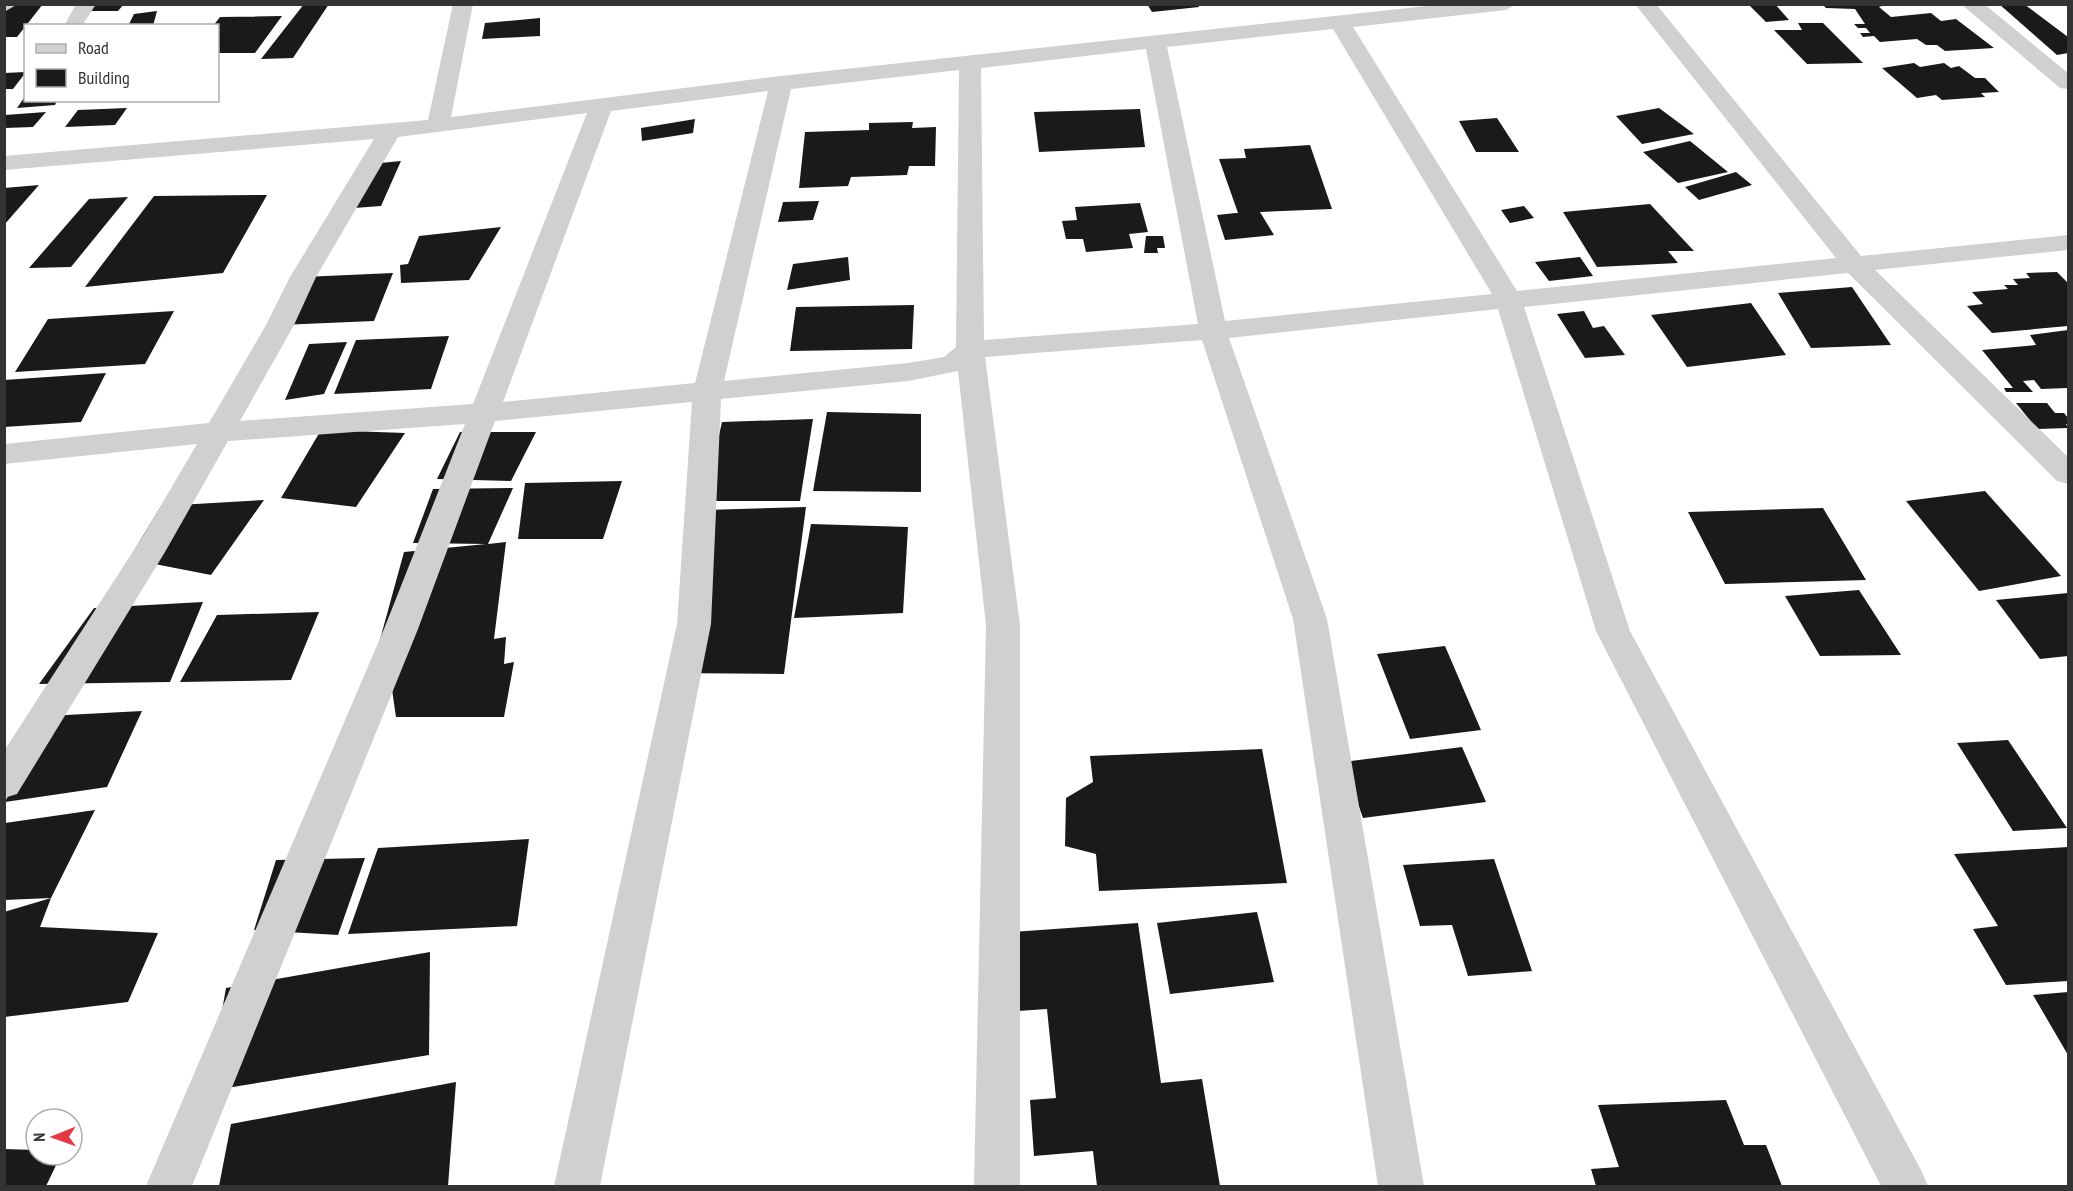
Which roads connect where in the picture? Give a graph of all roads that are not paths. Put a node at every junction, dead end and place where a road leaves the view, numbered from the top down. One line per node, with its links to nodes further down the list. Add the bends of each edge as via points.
1 (86, 4): 7 (street)
2 (463, 4): 13 (street)
3 (1506, 4): 6 (street)
4 (1645, 4): 17 (street)
5 (1971, 4): 11 (street)
6 (1342, 16): 8 (street); 18 (street)
7 (73, 24)
8 (1156, 44): 9 (street); 19 (street)
9 (970, 62): 10 (street); 20 (street)
10 (781, 83): 12 (street); 21 (street)
11 (2068, 83)
12 (602, 105): 13 (street); 22 (street)
13 (438, 125): 14 (street)
14 (390, 131): 15 (street); 23 (street, via 303,277)
15 (4, 163)
16 (2068, 242): 17 (street)
17 (1855, 265): 18 (street); 25 (street)
18 (1509, 299): 19 (street); 31 (street, via 1613,631)
19 (1213, 331): 20 (street); 30 (street, via 1310,619)
20 (970, 350): 21 (street, via 952,363 908,372); 29 (street, via 1003,625)
21 (707, 391): 22 (street); 28 (street, via 694,624)
22 (485, 413): 23 (street); 27 (street, via 401,629)
23 (219, 432): 24 (street); 26 (street, via 154,544)
24 (4, 454)
25 (2068, 474)
26 (4, 783)
27 (169, 1186)
28 (577, 1186)
29 (998, 1186)
30 (1401, 1186)
31 (1905, 1186)

